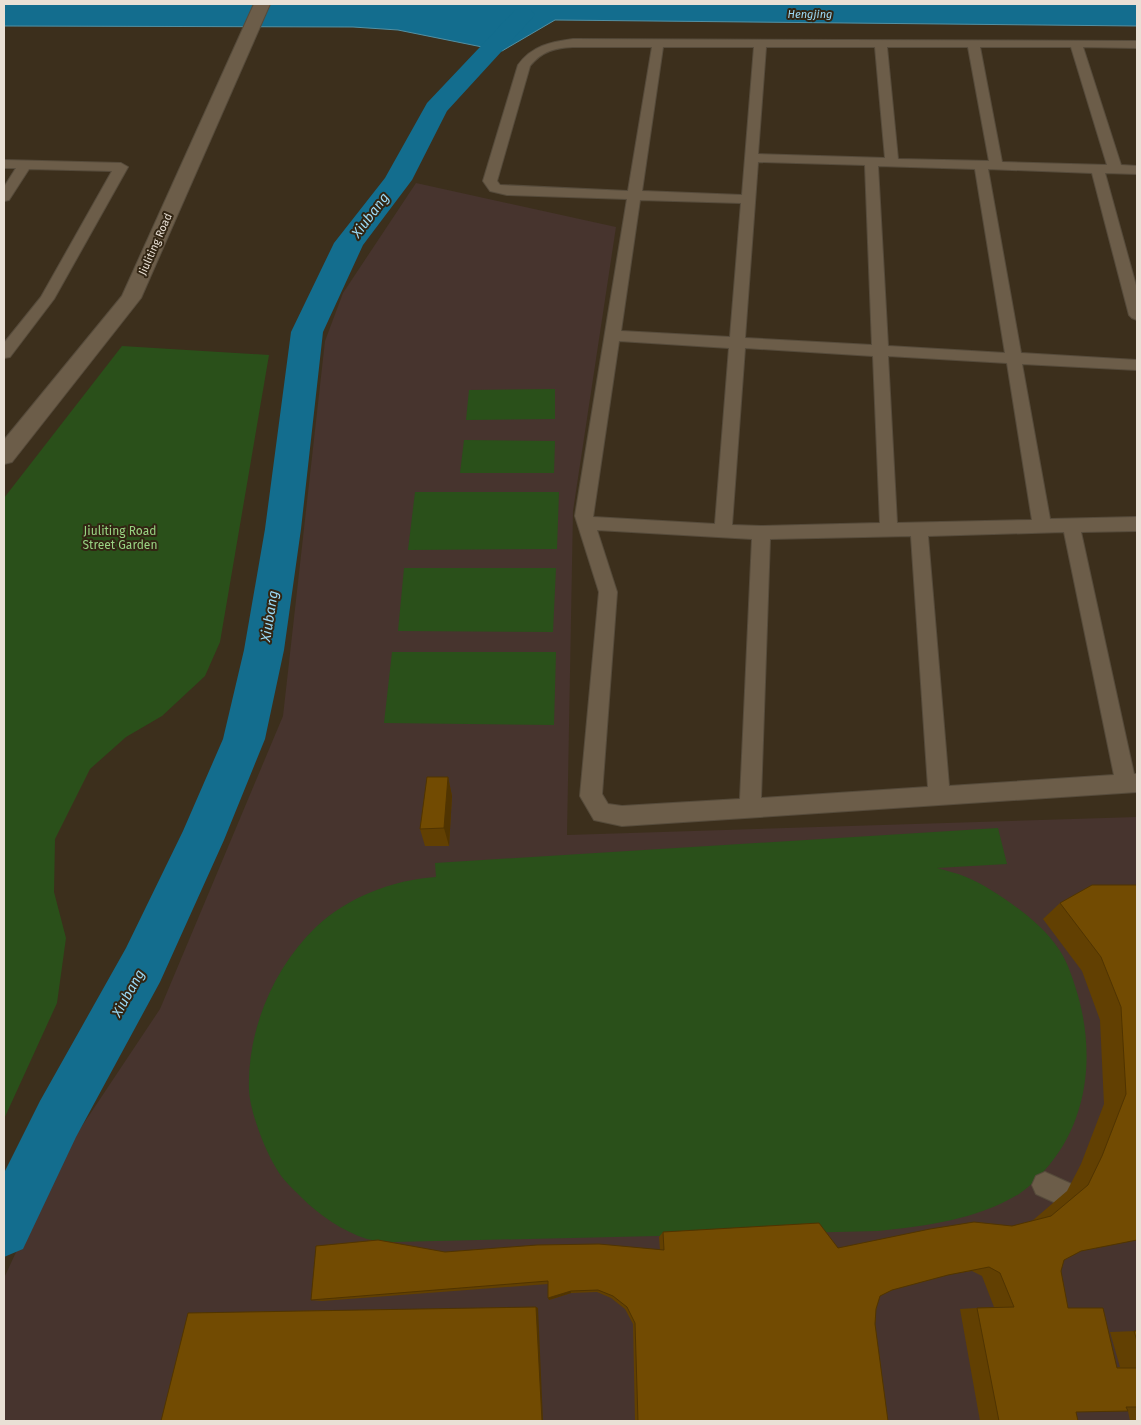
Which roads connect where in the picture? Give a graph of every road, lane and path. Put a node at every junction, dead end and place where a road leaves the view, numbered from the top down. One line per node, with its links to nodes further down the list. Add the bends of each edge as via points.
1 (262, 4): 27 (street, Jiuliting Road, via 131,298)
2 (658, 43): 3 (lane); 17 (lane); 17 (lane, via 573,43 553,45 534,53 524,65 490,181 495,188 507,191)
3 (760, 43): 4 (lane); 8 (lane)
4 (881, 43): 5 (lane); 10 (lane)
5 (973, 43): 6 (lane); 13 (lane)
6 (1076, 44): 7 (lane); 15 (lane)
7 (1137, 44)
8 (751, 158): 9 (lane); 19 (lane)
9 (871, 162): 10 (lane); 23 (lane)
10 (892, 162): 13 (lane)
11 (4, 164): 12 (lane)
12 (25, 164): 18 (lane); 24 (lane, via 121,167 47,299)
13 (989, 165): 14 (lane); 25 (lane)
14 (1097, 168): 15 (lane); 20 (lane)
15 (1115, 169): 16 (lane)
16 (1137, 170)
17 (634, 195): 19 (lane); 21 (lane)
18 (4, 197)
19 (748, 199): 22 (lane)
20 (1137, 315)
21 (612, 336): 22 (lane); 28 (lane, via 584,516)
22 (737, 343): 23 (lane); 34 (lane)
23 (880, 351): 25 (lane); 33 (lane)
24 (4, 353)
25 (1013, 358): 26 (lane); 31 (lane)
26 (1137, 365)
27 (4, 456)
28 (586, 523): 34 (lane); 38 (lane, via 608,592 591,796 602,813 622,816)
29 (1137, 524): 30 (lane)
30 (1071, 525): 31 (lane); 36 (lane)
31 (1042, 526): 32 (lane)
32 (919, 529): 33 (lane); 37 (lane)
33 (889, 530): 35 (lane)
34 (723, 531): 35 (lane)
35 (761, 533): 38 (lane)
36 (1132, 783): 37 (lane)
37 (939, 796): 38 (lane)
38 (750, 808)
39 (1045, 1185): 40 (lane)
40 (1109, 1215)

